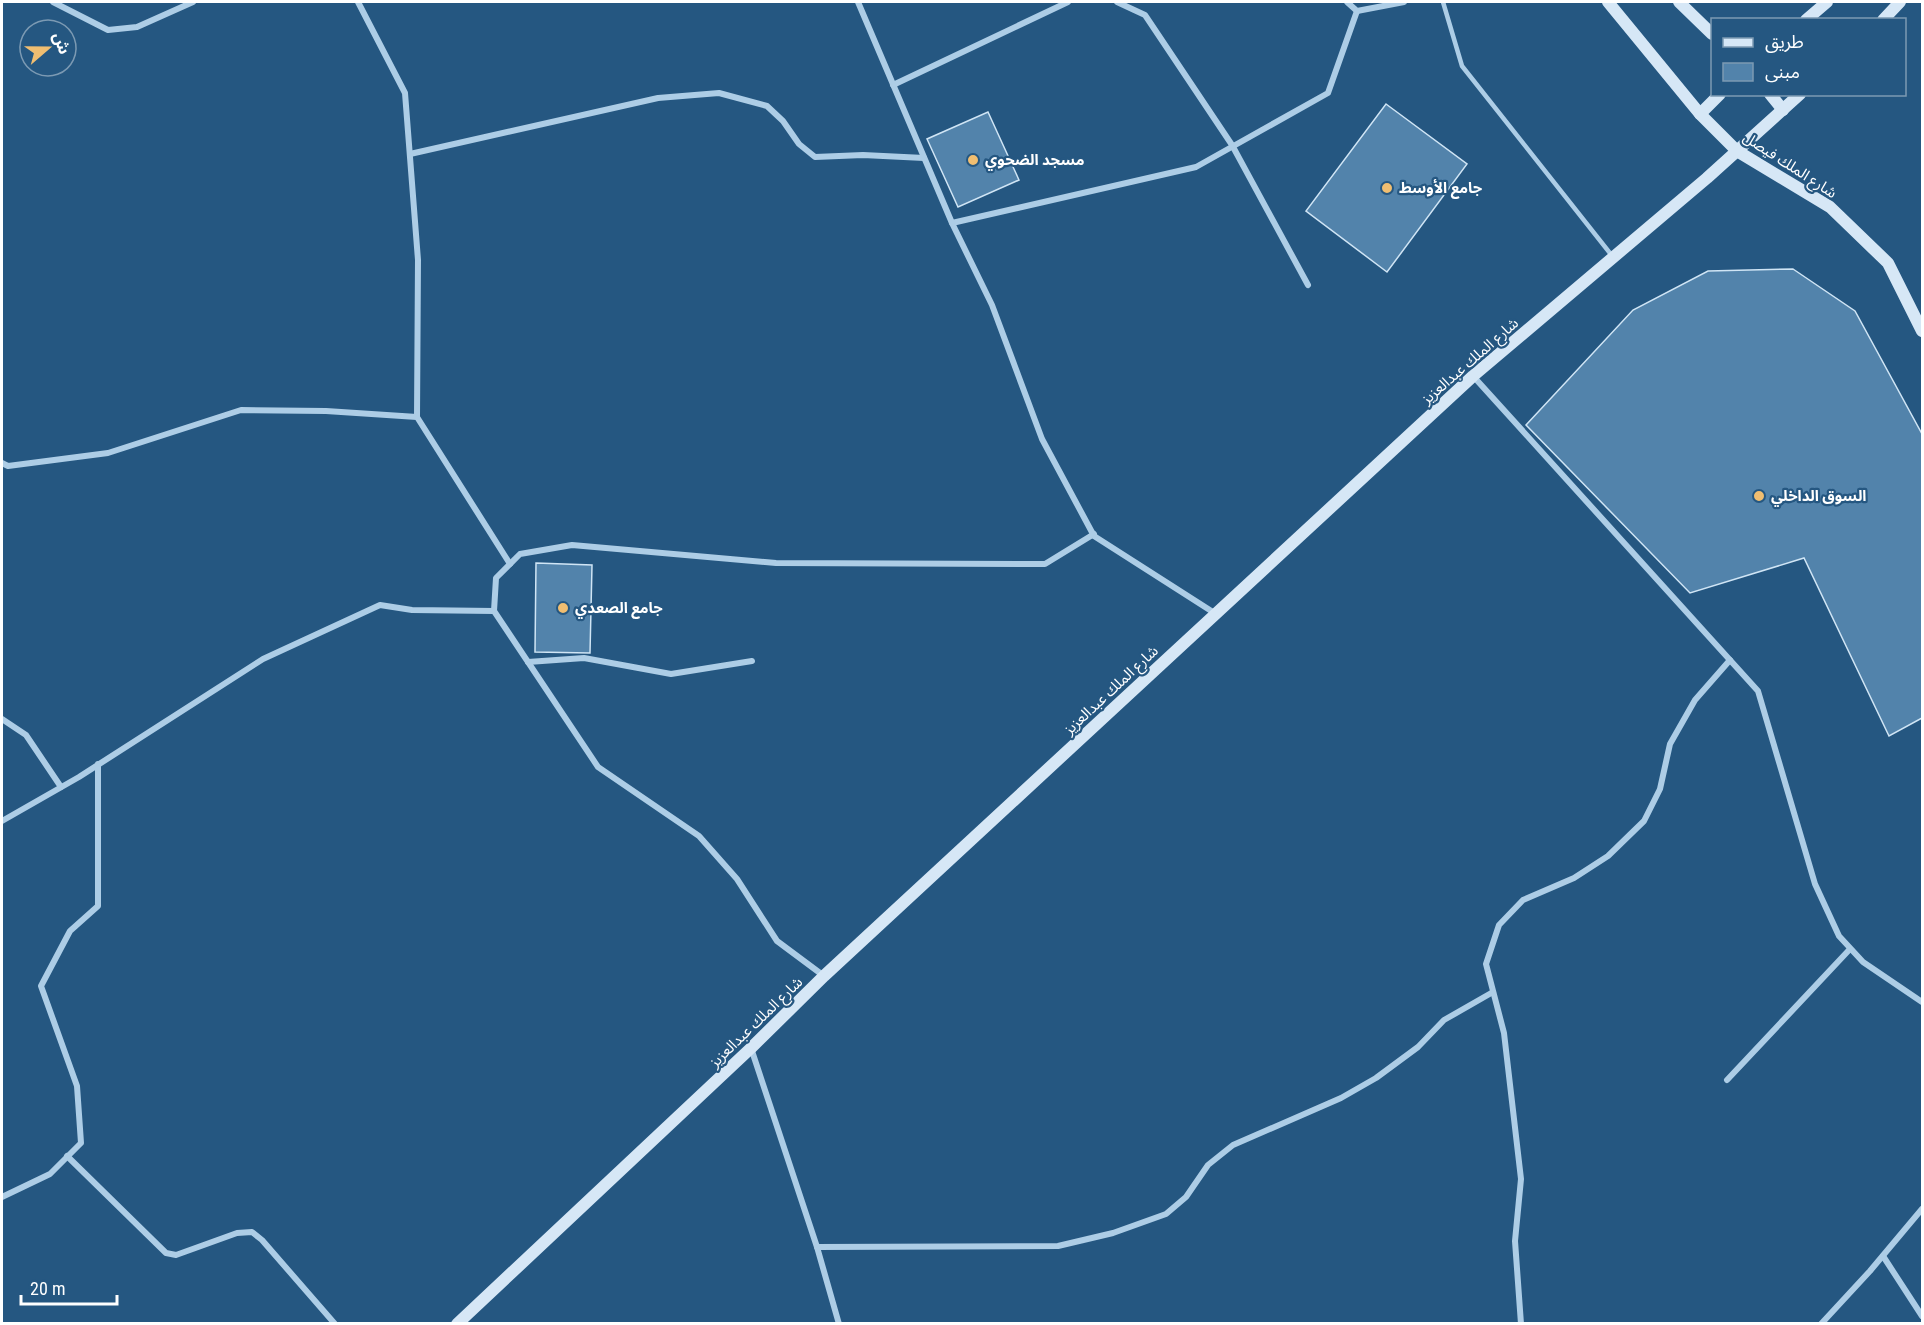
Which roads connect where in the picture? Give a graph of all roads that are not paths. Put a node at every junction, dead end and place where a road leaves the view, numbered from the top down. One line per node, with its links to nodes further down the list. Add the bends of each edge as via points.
1 (53, 2): 2 (street, via 108,30 136,27)
2 (193, 2)
3 (358, 2): 26 (street, via 405,93)
4 (858, 2): 18 (street)
5 (1068, 2): 18 (street)
6 (1117, 2): 24 (street, via 1144,15)
7 (1347, 2): 14 (street)
8 (1404, 2): 14 (street)
9 (1443, 2): 29 (lane, via 1462,66)
10 (1608, 2): 23 (street, شارع الملك فيصل)
11 (1679, 2): 17 (street)
12 (1827, 2): 15 (street)
13 (1900, 2): 16 (street)
14 (1357, 11): 24 (street, via 1328,93)
15 (1808, 18)
16 (1884, 18)
17 (1711, 32)
18 (893, 85): 27 (street)
19 (1718, 96): 23 (street)
20 (1772, 96): 22 (street)
21 (1798, 96): 22 (street, شارع الملك عبدالعزيز)
22 (1783, 110): 25 (street, شارع الملك عبدالعزيز)
23 (1700, 114): 25 (street, شارع الملك فيصل)
24 (1232, 145): 28 (street, via 1196,167); 30 (street)
25 (1737, 151): 29 (street, شارع الملك عبدالعزيز); 31 (street, شارع الملك فيصل, via 1830,207 1888,263)
26 (410, 154): 27 (street, via 658,98 719,93 767,106 798,144 815,157); 33 (street, via 418,260)
27 (924, 158): 28 (street)
28 (952, 223): 35 (street, via 992,305 1042,439)
29 (1613, 257): 32 (street, شارع الملك عبدالعزيز)
30 (1308, 285)
31 (1923, 331)
32 (1473, 376): 38 (street, شارع الملك عبدالعزيز); 39 (street)
33 (417, 417): 34 (street, via 241,410 108,453 8,466); 36 (street)
34 (2, 463)
35 (1094, 534): 36 (street, via 1045,564 776,563 572,545 520,554); 38 (street)
36 (510, 564): 37 (street, via 496,578)
37 (494, 611): 41 (street); 43 (street, via 412,610 380,605 263,659)
38 (1216, 614): 47 (street, شارع الملك عبدالعزيز)
39 (1730, 660): 46 (street, via 1758,691 1815,884 1839,936); 48 (street, via 1695,700 1670,744 1660,789 1644,821 1608,856 1574,878 1523,900 1499,925 1486,964)
40 (752, 661): 41 (street, via 671,674 584,658)
41 (528, 662): 47 (street, via 598,768 699,836 737,879 777,941)
42 (2, 719): 44 (street, via 26,735)
43 (98, 764): 44 (street); 52 (street, via 98,906 70,932 41,986 77,1086 81,1143)
44 (61, 787): 45 (street)
45 (2, 821)
46 (1850, 949): 49 (street); 51 (street)
47 (824, 976): 50 (street, شارع الملك عبدالعزيز)
48 (1493, 992): 55 (street, via 1444,1020 1418,1047 1376,1078 1341,1098 1233,1145 1208,1165 1186,1197 1166,1214 1113,1233 1058,1246); 61 (street, via 1504,1033 1521,1179 1515,1241)
49 (1923, 1002)
50 (751, 1048): 55 (street); 59 (street, شارع الملك عبدالعزيز)
51 (1727, 1080)
52 (67, 1156): 53 (street, via 50,1174); 58 (street, via 166,1253 177,1255 237,1233 252,1232)
53 (2, 1197)
54 (1923, 1209): 56 (street)
55 (817, 1247): 60 (street)
56 (1883, 1256): 57 (street); 62 (street)
57 (1923, 1316)
58 (336, 1323)
59 (457, 1323)
60 (838, 1323)
61 (1521, 1323)
62 (1821, 1323)

